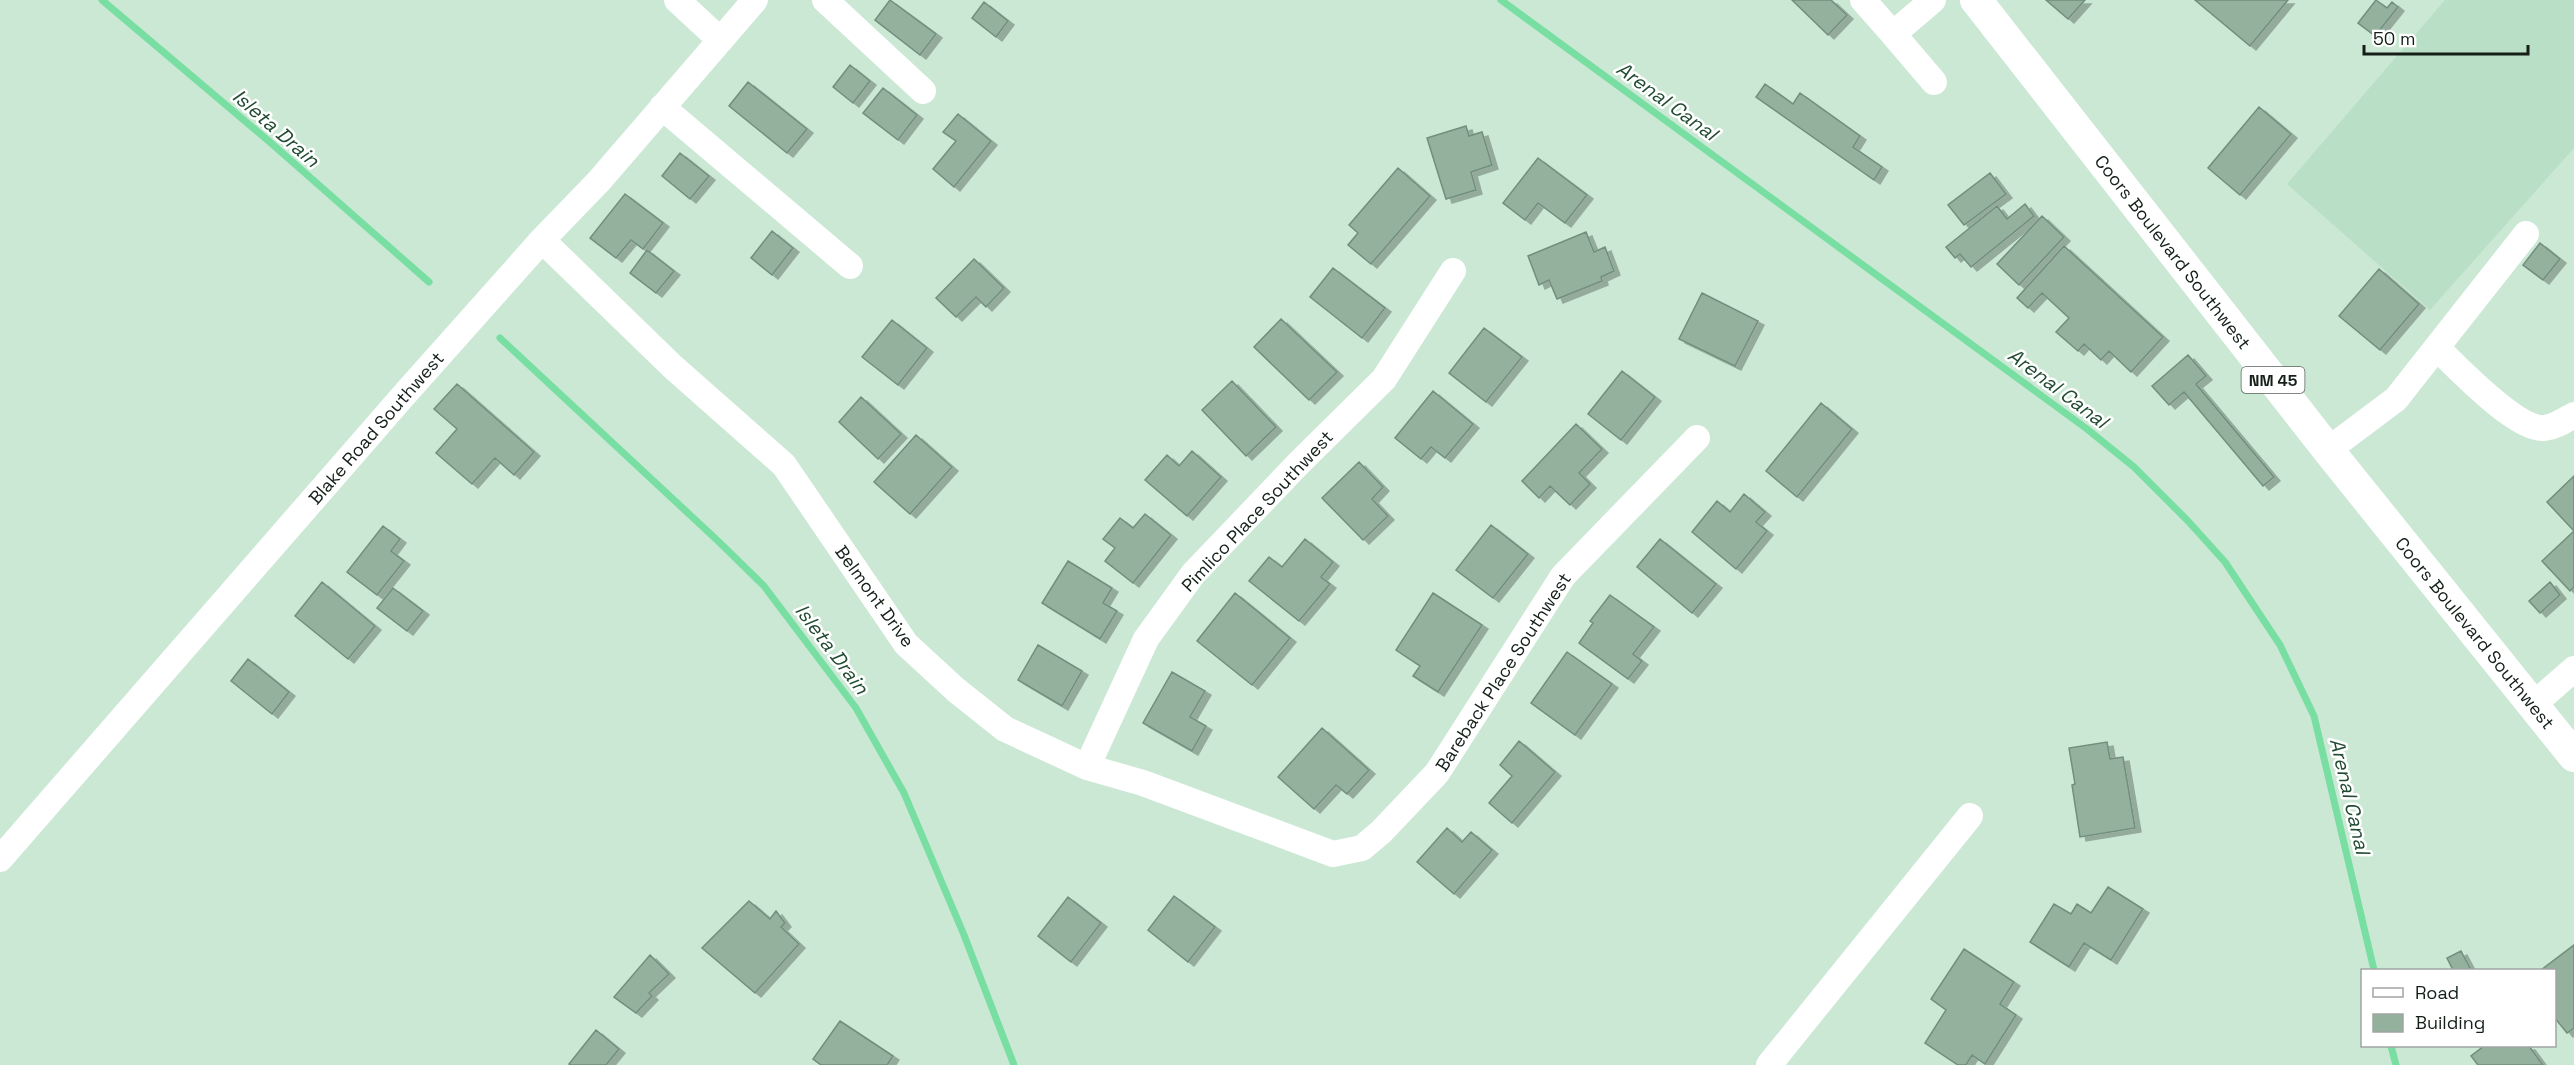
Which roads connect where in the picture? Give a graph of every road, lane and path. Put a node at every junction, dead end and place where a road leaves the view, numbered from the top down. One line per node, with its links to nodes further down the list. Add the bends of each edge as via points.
1 (677, 0): 8 (street)
2 (755, 0): 8 (street, Blake Road Southwest)
3 (825, 0): 10 (street)
4 (1863, 0): 7 (street)
5 (1933, 0): 7 (street)
6 (1976, 0): 19 (main road, Coors Boulevard Southwest / NM 45)
7 (1893, 34): 9 (street)
8 (720, 40): 11 (street, Blake Road Southwest)
9 (1934, 82)
10 (923, 91)
11 (662, 107): 13 (street, Blake Road Southwest); 14 (street)
12 (2526, 234): 16 (street)
13 (542, 240): 23 (street, Belmont Drive, via 673,367 784,465 906,644 1005,729); 26 (street, Blake Road Southwest)
14 (850, 266)
15 (1453, 271): 23 (street, Pimlico Place Southwest, via 1384,379 1193,574 1146,639)
16 (2437, 348): 17 (street, via 2506,412 2532,426 2553,426); 19 (street, via 2396,399)
17 (2574, 415)
18 (1696, 438): 25 (street, Bareback Place Southwest, via 1563,576 1437,773 1381,832 1362,848 1333,854)
19 (2328, 450): 21 (main road, Coors Boulevard Southwest / NM 45)
20 (2574, 669): 21 (street)
21 (2533, 705): 22 (main road, Coors Boulevard Southwest / NM 45)
22 (2574, 756)
23 (1087, 767): 25 (street, Belmont Drive, via 1143,783)
24 (1970, 816): 27 (street)
25 (1287, 838)
26 (0, 859)
27 (1769, 1065)

